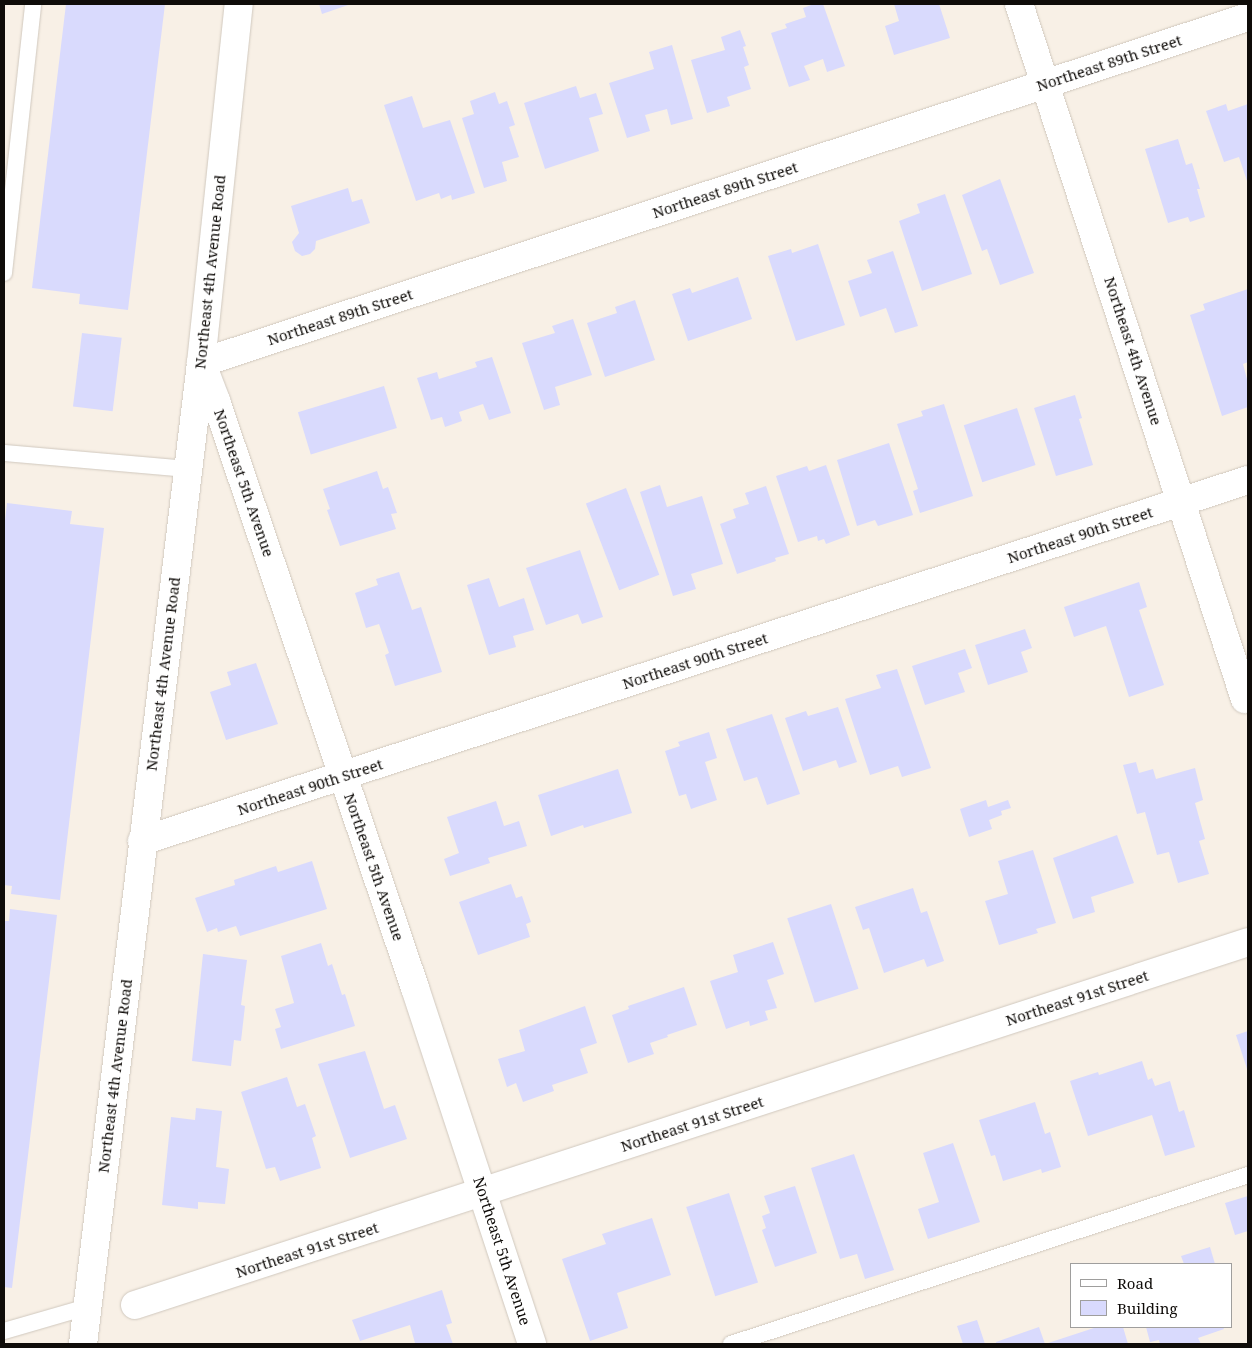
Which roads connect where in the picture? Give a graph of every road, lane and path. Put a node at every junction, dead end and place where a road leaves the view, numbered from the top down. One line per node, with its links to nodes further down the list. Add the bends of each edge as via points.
1 (33, 4): 6 (lane)
2 (239, 4): 7 (street, Northeast 4th Avenue Road)
3 (1019, 4): 5 (street, Northeast 4th Avenue)
4 (1248, 17): 5 (street, Northeast 89th Street)
5 (1046, 84): 7 (street, Northeast 89th Street); 11 (street, Northeast 4th Avenue)
6 (4, 274)
7 (201, 363): 9 (street, Northeast 4th Avenue Road); 13 (street, Northeast 5th Avenue)
8 (4, 453): 9 (lane)
9 (188, 469): 14 (street, Northeast 4th Avenue Road)
10 (1248, 480): 11 (street, Northeast 90th Street)
11 (1182, 502): 12 (street, Northeast 4th Avenue); 13 (street, Northeast 90th Street)
12 (1245, 699)
13 (343, 776): 14 (street, Northeast 90th Street); 17 (street, Northeast 5th Avenue)
14 (142, 841): 19 (street, Northeast 4th Avenue Road)
15 (1248, 942): 17 (street, Northeast 91st Street)
16 (1248, 1175): 23 (lane)
17 (483, 1193): 18 (street, Northeast 91st Street); 22 (street, Northeast 5th Avenue)
18 (135, 1305)
19 (87, 1307): 20 (lane); 21 (street, Northeast 4th Avenue Road)
20 (4, 1331)
21 (78, 1343)
22 (532, 1344)
23 (731, 1344)

